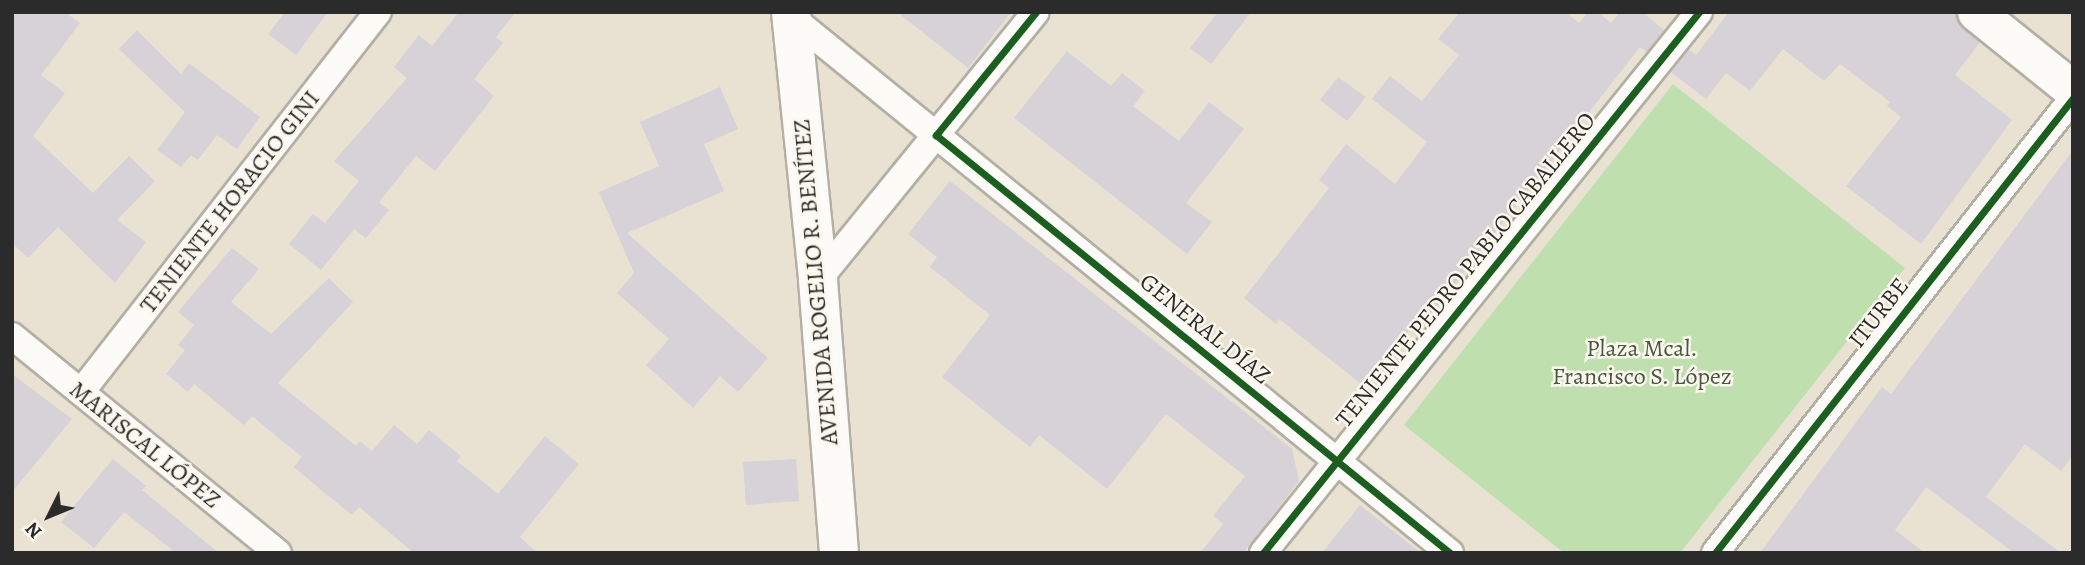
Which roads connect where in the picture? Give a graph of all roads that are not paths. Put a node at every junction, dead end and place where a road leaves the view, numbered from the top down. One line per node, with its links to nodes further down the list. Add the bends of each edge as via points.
1 (378, 12): 11 (street, TENIENTE HORACIO GINI)
2 (1036, 12): 8 (street)
3 (1699, 12): 12 (street, TENIENTE PEDRO PABLO CABALLERO)
4 (1976, 12): 6 (street)
5 (789, 14): 8 (street, GENERAL DÍAZ); 9 (main road, AVENIDA ROGELIO R. BENÍTEZ)
6 (2073, 90)
7 (2073, 98): 17 (street, ITURBE)
8 (936, 135): 9 (street); 12 (street, GENERAL DÍAZ)
9 (818, 280): 14 (main road, AVENIDA ROGELIO R. BENÍTEZ)
10 (12, 337): 11 (street, MARISCAL LÓPEZ)
11 (81, 392): 13 (street, MARISCAL LÓPEZ)
12 (1337, 461): 15 (street, TENIENTE PEDRO PABLO CABALLERO); 16 (street, GENERAL DÍAZ)
13 (278, 553)
14 (839, 553)
15 (1264, 553)
16 (1450, 553)
17 (1715, 553)

